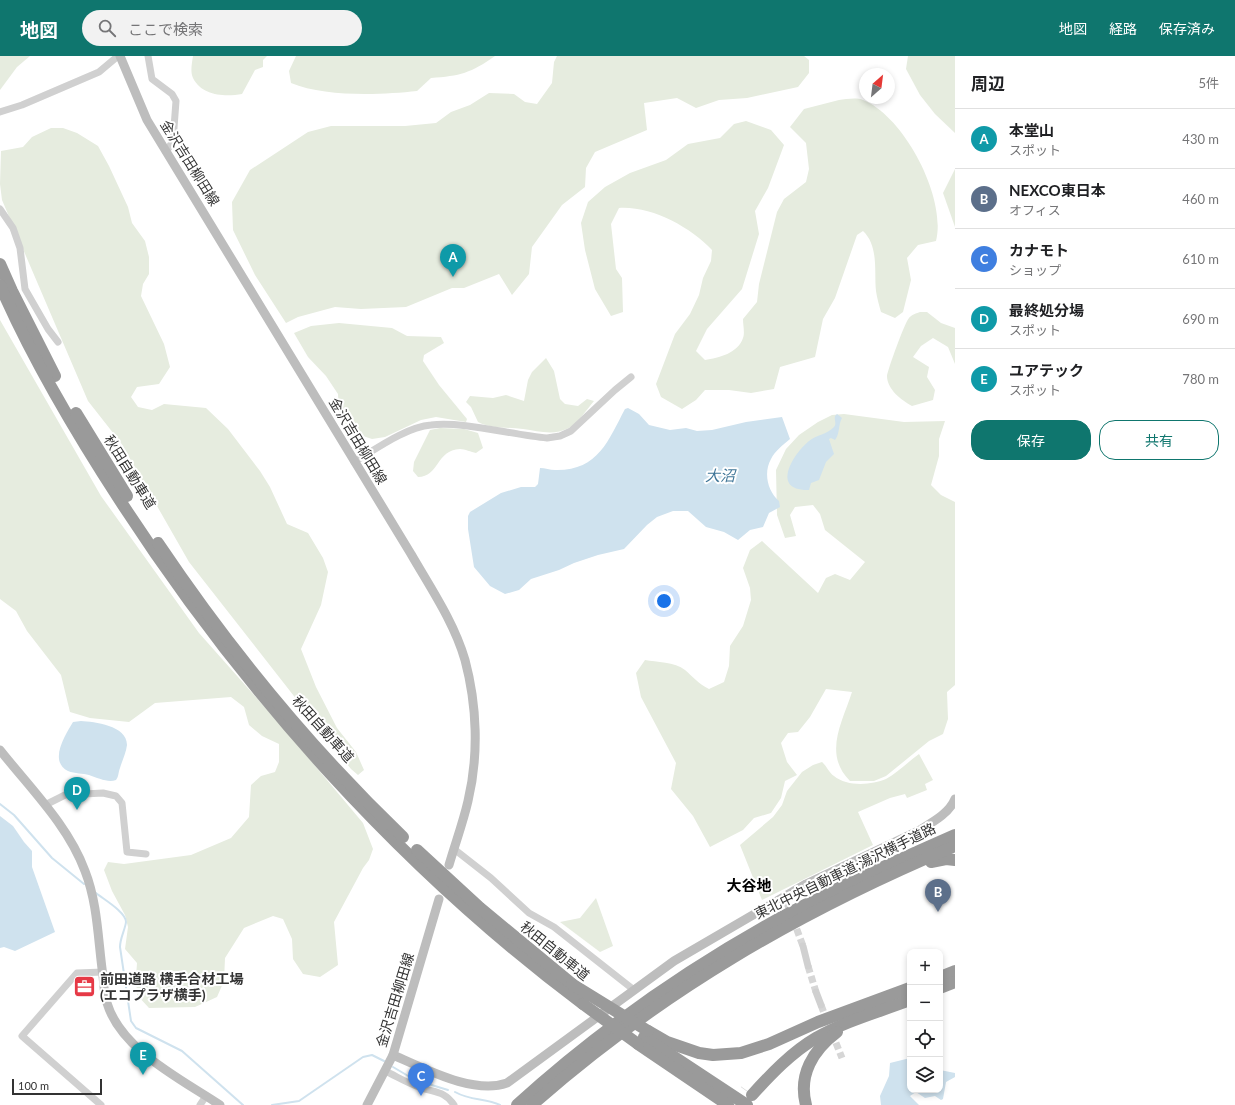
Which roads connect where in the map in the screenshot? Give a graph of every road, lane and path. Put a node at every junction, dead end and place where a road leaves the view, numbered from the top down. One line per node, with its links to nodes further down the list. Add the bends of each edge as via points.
1 (119, 56): 3 (street, via 99,72); 4 (main road, 金沢吉田柳田線, via 147,120)
2 (148, 56): 4 (street, via 152,79 172,94 176,101 173,141)
3 (0, 112)
4 (166, 152): 10 (main road, 金沢吉田柳田線)
5 (0, 209): 8 (street, via 13,228 20,248 25,289 48,330)
6 (0, 264): 37 (highway, 秋田自動車道, bridge, via 39,346 100,454 172,564 246,662 324,754 400,833 480,908 572,984)
7 (0, 285): 37 (highway, 秋田自動車道, bridge, via 32,351 92,458 165,569 239,668 317,759 394,839 516,951 583,1004)
8 (58, 342)
9 (631, 377): 10 (street, via 571,431 560,436 539,438 450,425 430,425 388,442)
10 (354, 462): 16 (main road, 金沢吉田柳田線, via 435,595 465,659 476,739 468,801)
11 (0, 750): 13 (main road)
12 (955, 799): 20 (main road, via 935,821 918,831)
13 (45, 805): 17 (street, via 65,795 103,793 116,796 122,803 127,852); 27 (main road, via 65,833 86,872 95,908)
14 (955, 835): 47 (highway, 東北中央自動車道;湯沢横手道路, via 828,893 704,962 621,1020)
15 (955, 846): 23 (highway, 東北中央自動車道;湯沢横手道路, via 889,875)
16 (454, 849): 19 (main road, 金沢吉田柳田線); 31 (street, via 529,913 554,927)
17 (146, 854)
18 (955, 860): 23 (highway, via 933,862 898,875)
19 (449, 865)
20 (784, 897): 22 (street); 31 (main road, via 674,961)
21 (439, 899): 38 (main road, 金沢吉田柳田線)
22 (788, 906)
23 (787, 927): 48 (highway, 東北中央自動車道;湯沢横手道路, via 709,971 639,1018)
24 (803, 946): 25 (street)
25 (808, 966)
26 (955, 971): 28 (highway)
27 (103, 972): 40 (main road, via 107,1003 127,1039 145,1055); 42 (street, via 77,973 22,1036)
28 (943, 976)
29 (955, 982): 30 (highway)
30 (943, 987)
31 (634, 990): 38 (main road, via 514,1079 500,1086 470,1084)
32 (907, 990): 36 (highway)
33 (816, 992): 35 (street)
34 (907, 1001): 36 (highway)
35 (821, 1005)
36 (854, 1016): 37 (highway, via 818,1022 755,1050 727,1055 692,1051); 41 (highway, via 810,1042); 51 (highway, via 830,1037 808,1066 803,1086)
37 (644, 1037): 41 (highway, 秋田自動車道); 49 (highway, via 671,1071); 50 (highway, 秋田自動車道)
38 (393, 1056): 39 (main road, 金沢吉田柳田線)
39 (385, 1071): 45 (main road, 金沢吉田柳田線); 46 (street, via 421,1088 438,1091 449,1097)
40 (206, 1096): 43 (street); 44 (main road)
41 (748, 1097)
42 (101, 1105)
43 (200, 1105)
44 (220, 1105)
45 (367, 1105)
46 (454, 1105)
47 (517, 1105)
48 (532, 1105)
49 (723, 1105)
50 (728, 1105)
51 (806, 1105)

